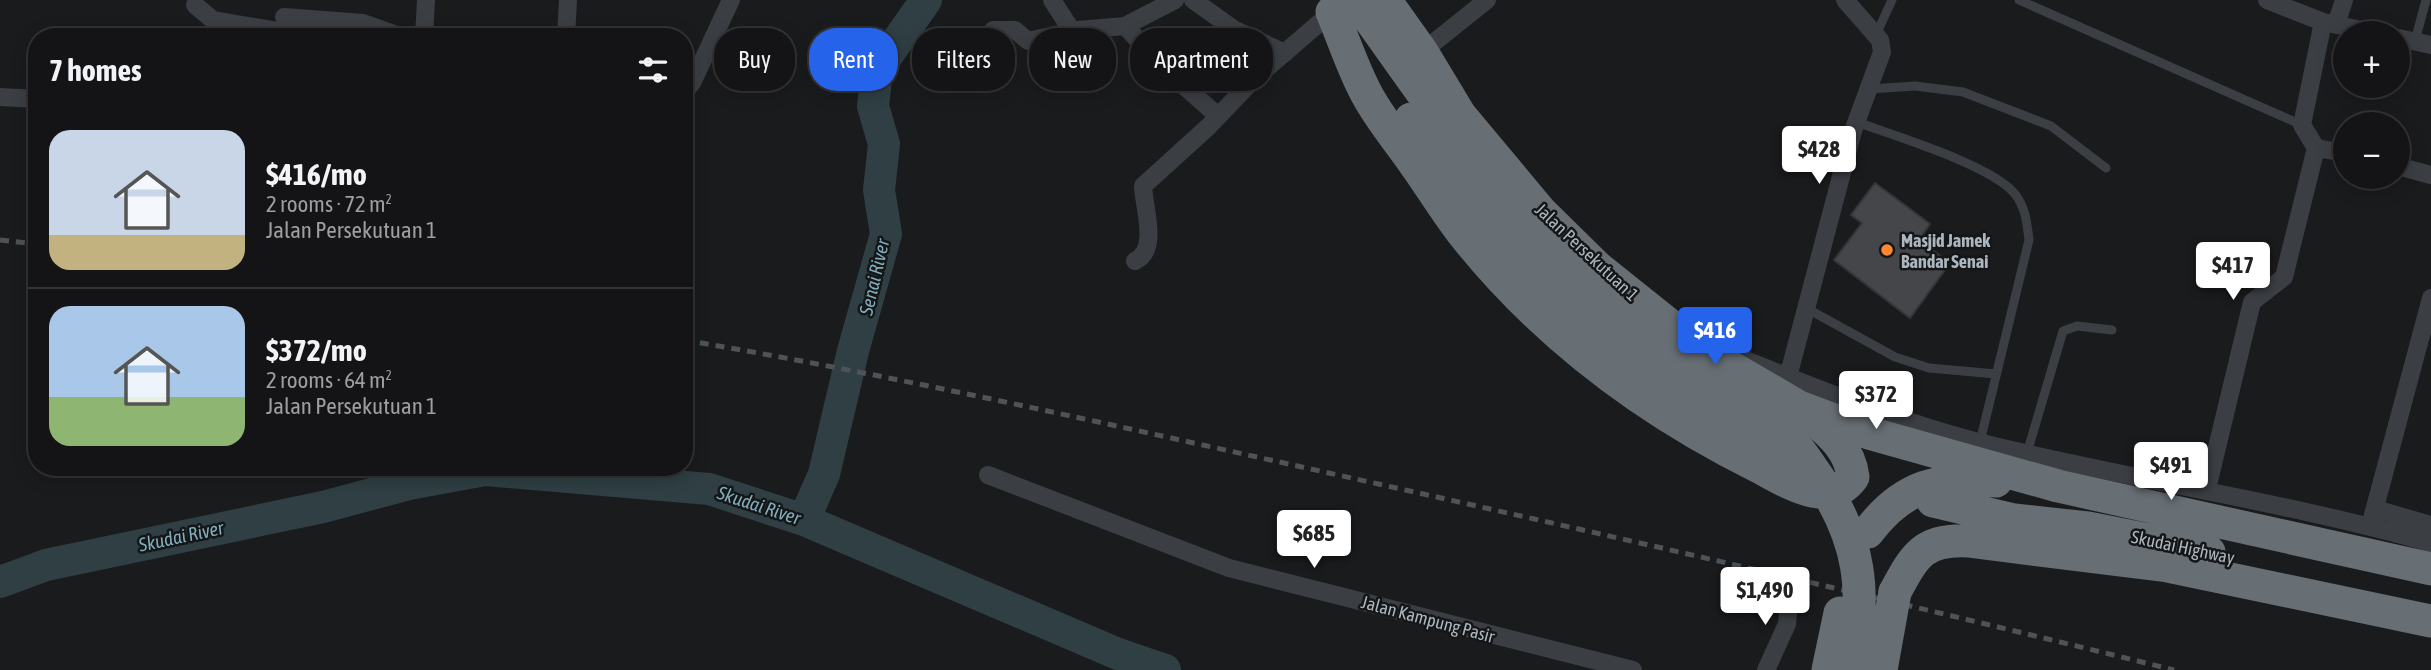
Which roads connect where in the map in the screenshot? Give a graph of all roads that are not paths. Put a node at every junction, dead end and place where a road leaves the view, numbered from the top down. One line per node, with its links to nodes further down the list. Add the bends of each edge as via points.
1 (426, 0): 22 (street)
2 (568, 0): 23 (street)
3 (731, 0): 32 (street)
4 (1052, 0): 24 (street)
5 (1175, 0): 20 (street)
6 (1193, 0): 31 (street, via 1235,30)
7 (1385, 0): 30 (highway, Jalan Persekutuan 1)
8 (1488, 0): 30 (street)
9 (1846, 0): 27 (street)
10 (1892, 0): 27 (lane)
11 (2019, 0): 38 (lane)
12 (2267, 0): 18 (street)
13 (2344, 0): 18 (street)
14 (2426, 0): 29 (lane)
15 (1338, 4): 31 (street); 52 (highway, via 1478,213 1544,289 1637,367); 68 (highway, bridge, via 1522,233 1597,306 1662,359 1783,434 1803,455 1842,517 1854,546 1859,586)
16 (195, 5): 17 (street, via 213,20)
17 (284, 21): 21 (street, via 363,23)
18 (2330, 24): 19 (street); 38 (street)
19 (2333, 25)
20 (1125, 26): 25 (street); 36 (street)
21 (377, 28)
22 (424, 28)
23 (566, 28)
24 (1070, 28)
25 (1107, 28)
26 (1015, 31): 28 (street)
27 (1876, 35): 33 (street, via 1882,52)
28 (1029, 41)
29 (2414, 41)
30 (1422, 52): 49 (highway, Jalan Persekutuan 1, via 1460,115 1541,212 1598,268 1698,348)
31 (1285, 53): 36 (street)
32 (693, 81)
33 (1870, 89): 37 (street); 41 (lane, via 1915,86 1963,92 2051,126)
34 (0, 97): 35 (street)
35 (28, 99)
36 (1218, 116): 44 (street, via 1143,186 1150,246 1144,257)
37 (1857, 122): 46 (street); 48 (lane, via 1979,169 2014,192 2026,215 2029,240)
38 (2302, 125): 39 (street)
39 (2316, 148): 40 (street); 55 (street, via 2284,277 2252,302)
40 (2333, 151)
41 (2106, 168)
42 (2410, 169): 43 (street)
43 (2431, 175)
44 (1135, 261)
45 (2431, 298): 57 (street)
46 (1806, 308): 48 (lane, via 1895,357 1929,368); 49 (street)
47 (2112, 330): 51 (lane, via 2077,326 2063,331)
48 (1996, 373): 50 (lane)
49 (1794, 392): 50 (street, via 1848,402); 52 (highway, via 1844,450 1853,477 1844,489 1831,495); 54 (highway, Jalan Persekutuan 1, via 1869,433)
50 (1980, 442): 51 (street)
51 (2027, 453): 55 (street)
52 (1793, 472): 63 (highway, via 1827,522 1842,561)
53 (988, 475): 65 (street, Jalan Kampung Pasir, via 1229,568)
54 (2058, 486): 60 (highway, Skudai Highway); 63 (highway, bridge, via 1965,479 1935,483 1907,494 1884,510 1868,532)
55 (2207, 489): 57 (street)
56 (1933, 501): 62 (highway, Skudai Highway, via 2014,520 2150,539)
57 (2372, 517): 58 (street); 59 (street)
58 (2431, 525)
59 (2431, 543)
60 (2431, 569)
61 (1790, 590): 66 (street, via 1787,625)
62 (2431, 598)
63 (1840, 613): 67 (highway)
64 (2431, 621): 69 (highway, bridge, via 2168,566 1945,540 1928,546 1912,561 1895,592)
65 (1633, 670)
66 (1766, 670)
67 (1828, 670)
68 (1853, 670)
69 (1881, 670)

